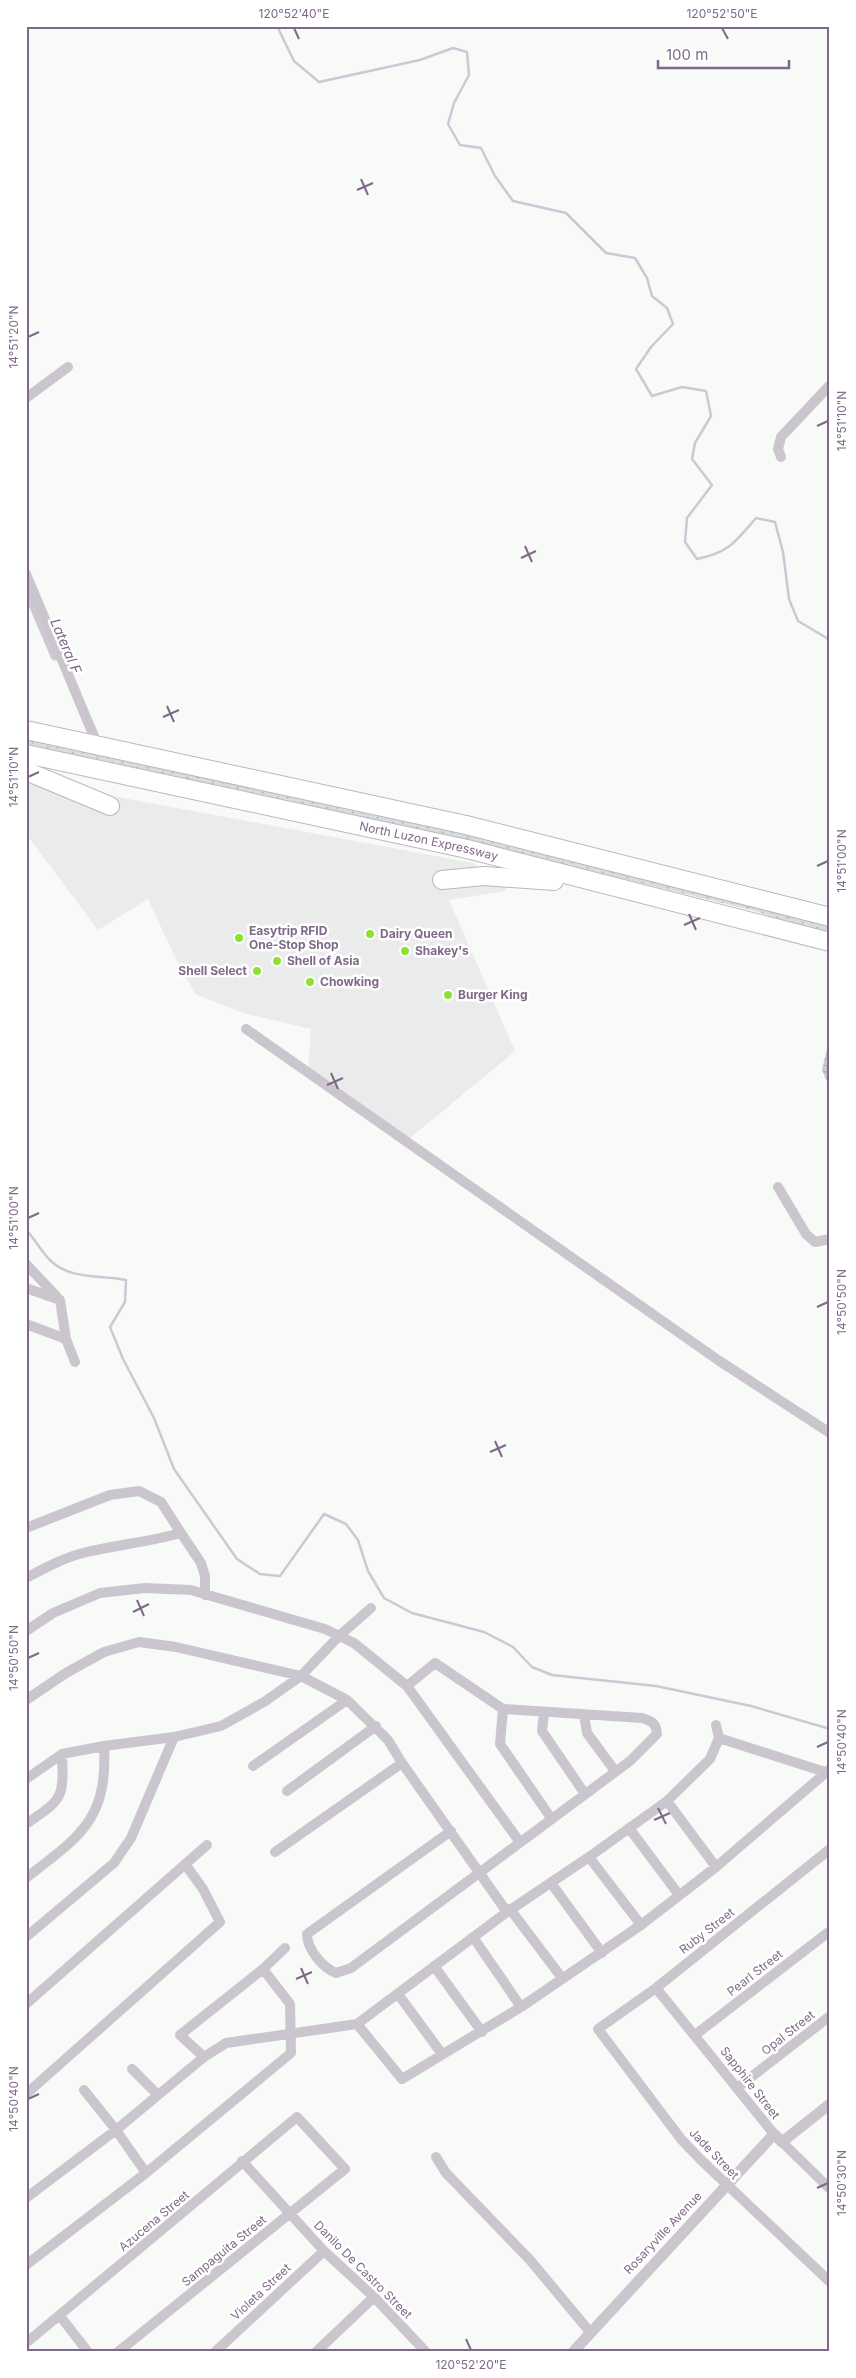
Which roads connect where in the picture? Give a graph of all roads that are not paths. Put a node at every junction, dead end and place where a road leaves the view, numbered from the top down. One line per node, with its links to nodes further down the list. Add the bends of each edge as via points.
1 (68, 366): 3 (street)
2 (830, 386): 4 (street, via 781,437 778,449)
3 (26, 398)
4 (781, 457)
5 (26, 574): 7 (street)
6 (26, 730): 7 (highway, North Luzon Expressway)
7 (98, 746): 13 (highway, North Luzon Expressway, via 466,825)
8 (26, 754): 12 (highway, North Luzon Expressway, via 467,849)
9 (26, 771): 10 (highway)
10 (110, 806)
11 (442, 880): 12 (highway, via 484,876 558,881)
12 (712, 912): 14 (highway, North Luzon Expressway)
13 (830, 917)
14 (830, 942)
15 (246, 1030): 24 (street, via 718,1360)
16 (778, 1187): 17 (street, via 806,1234 815,1242)
17 (830, 1239)
18 (26, 1264): 20 (street)
19 (26, 1288): 20 (street)
20 (60, 1300): 22 (street)
21 (26, 1324): 22 (street)
22 (66, 1339): 23 (street)
23 (75, 1362)
24 (830, 1433)
25 (26, 1528): 26 (street, via 110,1495 139,1491 161,1502)
26 (182, 1533): 27 (street, via 82,1553); 28 (street, via 201,1563)
27 (26, 1578)
28 (206, 1595): 30 (street, via 191,1590 145,1588 100,1593 53,1613); 31 (street, via 325,1629)
29 (371, 1608): 31 (street)
30 (26, 1631)
31 (338, 1636): 32 (street); 33 (street, via 354,1642)
32 (301, 1676): 34 (street, via 176,1647 139,1642 104,1652); 35 (street); 41 (street, via 221,1726)
33 (407, 1686): 36 (street, via 434,1663); 57 (street)
34 (26, 1700)
35 (347, 1700): 40 (street); 46 (street)
36 (503, 1709): 37 (street); 53 (street, via 500,1744)
37 (544, 1712): 38 (street); 51 (street, via 542,1731)
38 (584, 1715): 48 (street, via 587,1733); 48 (street, via 642,1718 653,1722 656,1727 657,1734)
39 (716, 1725): 42 (street)
40 (376, 1726): 45 (street); 50 (street)
41 (174, 1737): 43 (street); 71 (street, via 131,1838 114,1863)
42 (719, 1738): 47 (street); 52 (street, via 710,1759)
43 (104, 1746): 44 (street); 65 (street, via 106,1771 101,1799 86,1826 68,1845)
44 (62, 1754): 49 (street); 54 (street, via 63,1783 56,1802)
45 (402, 1763): 56 (street); 60 (street)
46 (253, 1766)
47 (827, 1770): 63 (street)
48 (615, 1771): 51 (street)
49 (26, 1779)
50 (286, 1791)
51 (585, 1794): 53 (street)
52 (667, 1801): 55 (street); 63 (street)
53 (551, 1818): 57 (street)
54 (26, 1824)
55 (629, 1828): 61 (street); 67 (street)
56 (451, 1831): 64 (street); 64 (street, via 307,1934 309,1944 328,1970 336,1973 351,1968)
57 (519, 1841): 64 (street)
58 (207, 1845): 62 (street)
59 (830, 1849): 78 (street, Ruby Street)
60 (275, 1852)
61 (589, 1857): 66 (street); 69 (street)
62 (185, 1864): 80 (street); 93 (street, via 220,1922)
63 (716, 1867): 67 (street)
64 (478, 1872): 68 (street)
65 (26, 1878)
66 (551, 1883): 68 (street); 74 (street)
67 (680, 1895): 69 (street)
68 (509, 1911): 72 (street); 77 (street)
69 (641, 1925): 74 (street)
70 (830, 1931): 87 (street, Pearl Street)
71 (26, 1937)
72 (473, 1937): 75 (street); 81 (street)
73 (285, 1948): 76 (street)
74 (602, 1953): 77 (street)
75 (434, 1966): 79 (street); 85 (street)
76 (263, 1968): 86 (street, via 290,2004); 89 (street, via 180,2034)
77 (562, 1978): 81 (street)
78 (656, 1988): 84 (street, Ruby Street); 87 (street, Sapphire Street)
79 (398, 1994): 83 (street); 88 (street)
80 (26, 2004)
81 (521, 2007): 85 (street)
82 (830, 2016): 91 (street, Opal Street)
83 (357, 2024): 86 (street); 88 (street, via 402,2079)
84 (598, 2029): 102 (street, Jade Street, via 681,2139)
85 (482, 2032): 88 (street)
86 (291, 2035): 89 (street, via 226,2043); 101 (street, via 291,2053)
87 (695, 2035): 91 (street, Sapphire Street)
88 (442, 2054)
89 (204, 2057): 94 (street)
90 (132, 2069): 94 (street)
91 (737, 2088): 97 (street, Sapphire Street)
92 (84, 2090): 96 (street)
93 (26, 2094)
94 (158, 2095): 96 (street)
95 (830, 2104): 97 (street, Rosaryville Avenue)
96 (116, 2130): 101 (street); 104 (street)
97 (778, 2138): 102 (street, Rosaryville Avenue); 103 (street, Sapphire Street)
98 (436, 2157): 111 (street, via 446,2173 530,2260)
99 (242, 2162): 100 (street, Azucena Street, via 297,2117); 105 (street, Danilo De Castro Street); 110 (street, Azucena Street)
100 (344, 2170): 105 (street, Sampaguita Street)
101 (146, 2172): 107 (street)
102 (727, 2186): 108 (street, Jade Street); 111 (street, Rosaryville Avenue)
103 (830, 2188)
104 (26, 2198)
105 (291, 2213): 106 (street, Danilo De Castro Street); 116 (street, Sampaguita Street)
106 (324, 2251): 109 (street, Danilo De Castro Street); 117 (street, Violeta Street)
107 (26, 2265)
108 (830, 2282)
109 (374, 2297): 113 (street, Danilo De Castro Street); 118 (street)
110 (60, 2316): 112 (street, Azucena Street); 115 (street)
111 (590, 2332): 114 (street, Rosaryville Avenue)
112 (26, 2343)
113 (421, 2350)
114 (576, 2351)
115 (88, 2352)
116 (118, 2352)
117 (216, 2352)
118 (316, 2352)

